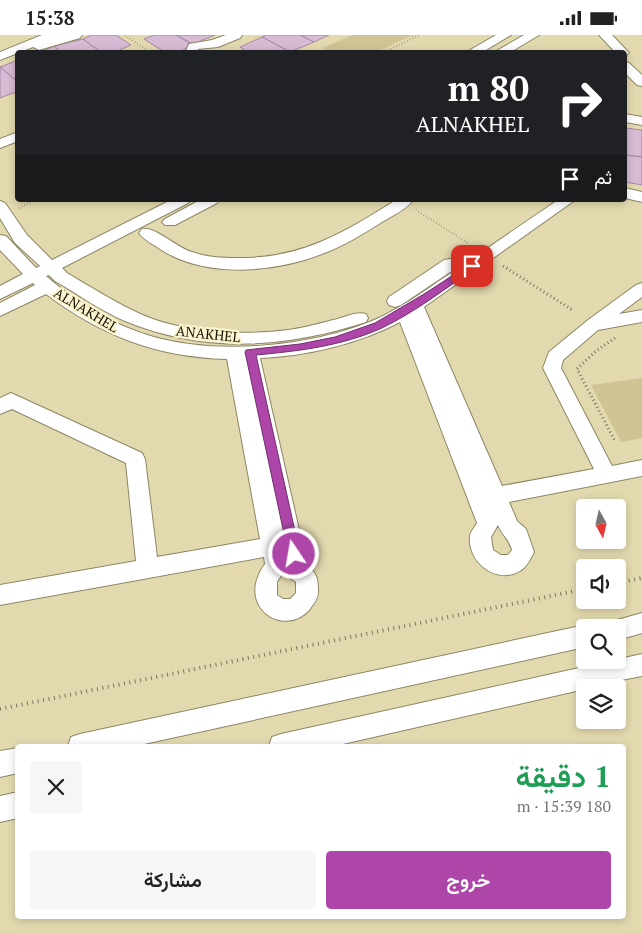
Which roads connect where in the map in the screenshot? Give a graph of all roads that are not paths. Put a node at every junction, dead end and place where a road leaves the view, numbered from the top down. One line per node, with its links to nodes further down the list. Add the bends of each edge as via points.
1 (52, 35): 17 (street)
2 (76, 35): 9 (street)
3 (471, 35): 8 (street)
4 (533, 35): 14 (street)
5 (594, 35): 15 (street)
6 (605, 35): 16 (street)
7 (240, 37): 10 (street, via 204,44); 11 (street)
8 (493, 39): 12 (street); 13 (street)
9 (31, 50)
10 (192, 50)
11 (217, 50)
12 (475, 50)
13 (504, 50)
14 (507, 50)
15 (608, 50)
16 (621, 50)
17 (0, 56)
18 (15, 56): 20 (street)
19 (627, 56): 22 (street)
20 (0, 62)
21 (627, 68): 23 (street)
22 (642, 70)
23 (642, 82)
24 (627, 111): 25 (street)
25 (642, 114)
26 (627, 118): 27 (street)
27 (642, 121)
28 (15, 128): 29 (street)
29 (0, 135)
30 (15, 137): 31 (street)
31 (0, 144)
32 (627, 193): 33 (street)
33 (642, 197)
34 (180, 202): 42 (street)
35 (208, 202): 40 (street)
36 (402, 202): 40 (street, via 315,252 244,264 206,261 180,254)
37 (542, 202): 42 (street, ANAKHEL, via 399,299 366,316 287,336 237,338 171,331 129,316)
38 (565, 202): 45 (street, ALNAKHEL)
39 (0, 206): 42 (street, ANAKHEL)
40 (147, 233): 42 (street)
41 (0, 240): 42 (street, ALNAKHEL, via 11,254)
42 (49, 277): 44 (street); 46 (street); 49 (street, ALNAKHEL, via 66,301 111,327 152,344 199,351)
43 (642, 289): 48 (street)
44 (0, 293)
45 (410, 307): 49 (street, ALNAKHEL, via 378,325 336,340); 53 (street); 53 (street, via 488,524 480,536 484,555 498,565 514,564 522,552 519,535 508,527)
46 (0, 310)
47 (642, 316): 48 (street)
48 (594, 324): 52 (street, via 555,357 552,368)
49 (242, 352): 54 (street); 54 (street, via 297,569 307,577 307,596 296,609 279,610 266,599 266,580 276,566)
50 (0, 407): 55 (street, via 11,400 135,459)
51 (642, 468): 52 (street)
52 (607, 475): 53 (street)
53 (496, 496)
54 (272, 546): 55 (street)
55 (148, 569): 56 (street)
56 (0, 595)
57 (642, 623): 58 (street)
58 (626, 627)
59 (576, 638): 61 (street)
60 (642, 665): 62 (street)
61 (89, 744)
62 (290, 744)
63 (15, 761): 64 (street)
64 (0, 764)
65 (15, 806): 66 (street)
66 (0, 809)

